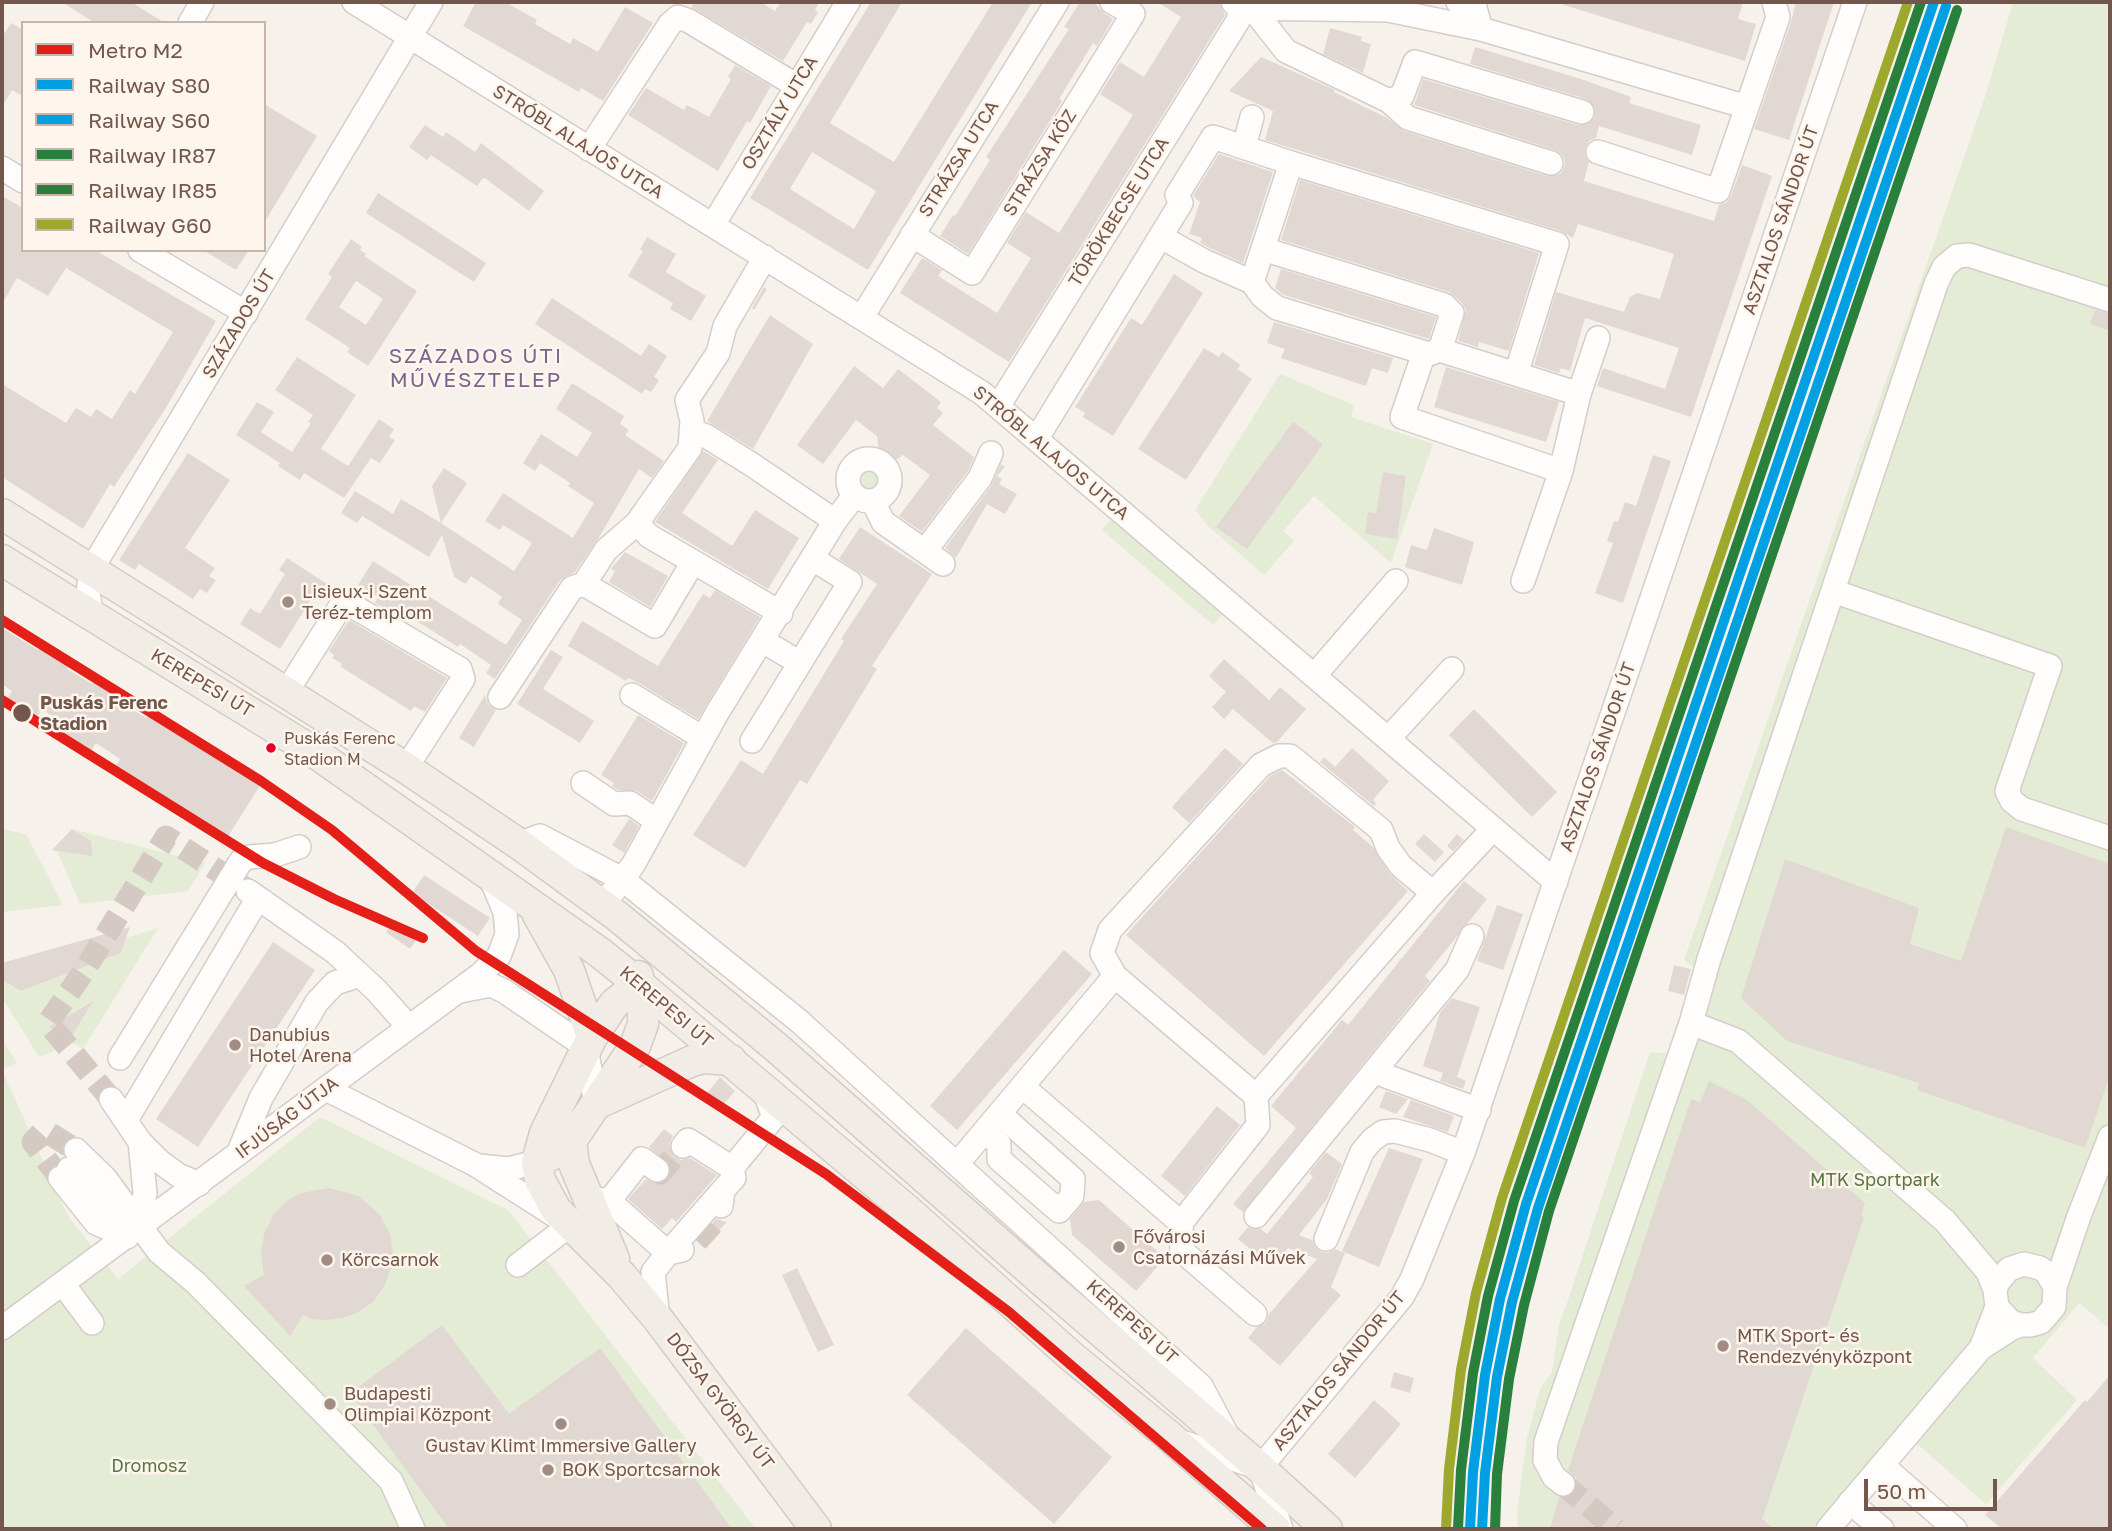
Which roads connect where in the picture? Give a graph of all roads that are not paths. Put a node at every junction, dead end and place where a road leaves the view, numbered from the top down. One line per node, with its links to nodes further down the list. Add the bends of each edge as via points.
1 (202, 2): 11 (street)
2 (354, 2): 13 (street, STRÓBL ALAJOS UTCA)
3 (431, 2): 13 (street, SZÁZADOS ÚT)
4 (848, 2): 14 (street, OSZTÁLY UTCA)
5 (1056, 2): 27 (street, STRÁZSA UTCA)
6 (1112, 2): 27 (street, STRÁZSA KÖZ, via 1133,14 972,272)
7 (1458, 2): 12 (street, via 1475,8)
8 (1774, 2): 16 (street, via 1778,17)
9 (1855, 2): 77 (street, ASZTALOS SÁNDOR ÚT)
10 (1241, 9): 12 (street, via 1388,10); 15 (street, via 1286,51); 40 (street, TÖRÖKBECSE UTCA)
11 (191, 21)
12 (1480, 29): 16 (street)
13 (410, 38): 20 (street, STRÓBL ALAJOS UTCA); 34 (street, SZÁZADOS ÚT)
14 (797, 86): 20 (street, via 678,18); 26 (street, OSZTÁLY UTCA)
15 (1389, 102): 17 (street, via 1402,96 1415,62); 23 (street, via 1408,118)
16 (1747, 107): 21 (street, via 1718,191)
17 (1582, 113)
18 (1252, 117): 19 (street)
19 (1244, 147): 22 (street); 28 (street, via 1213,137 1177,195 1181,203)
20 (589, 149): 26 (street, STRÓBL ALAJOS UTCA)
21 (1598, 152)
22 (1291, 163): 29 (street); 38 (street, via 1557,244)
23 (1551, 163)
24 (2, 168): 25 (street)
25 (21, 180)
26 (713, 225): 31 (street, STRÓBL ALAJOS UTCA)
27 (912, 235): 35 (street, STRÁZSA UTCA)
28 (1161, 237): 32 (street); 42 (street)
29 (1263, 249): 32 (street); 37 (street, via 1444,305 1451,313)
30 (143, 252): 34 (street)
31 (765, 257): 35 (street, STRÓBL ALAJOS UTCA); 41 (street, via 724,326 718,353 687,400)
32 (1252, 282): 37 (street, via 1277,308)
33 (2110, 300): 55 (street, via 1969,254 1957,256 1944,267)
34 (246, 313): 51 (street, SZÁZADOS ÚT)
35 (862, 317): 40 (street, STRÓBL ALAJOS UTCA)
36 (1598, 338): 39 (street)
37 (1432, 351): 38 (street); 44 (street, via 1402,417)
38 (1516, 374): 39 (street)
39 (1579, 394): 44 (street)
40 (999, 405): 42 (street, STRÓBL ALAJOS UTCA)
41 (691, 431): 46 (street, via 751,464); 47 (street, via 690,448)
42 (1037, 439): 61 (street, STRÓBL ALAJOS UTCA)
43 (990, 453): 46 (street, via 934,558 883,522 864,498)
44 (1561, 471): 53 (street)
45 (2, 514): 51 (main road, KEREPESI ÚT)
46 (835, 521): 48 (street)
47 (637, 523): 50 (street, via 649,536); 54 (street, via 606,550)
48 (813, 559): 56 (street); 59 (street, via 850,582)
49 (2, 560): 57 (main road, KEREPESI ÚT)
50 (693, 562): 54 (street, via 655,626); 56 (street)
51 (91, 570): 57 (street, SZÁZADOS ÚT); 62 (main road, KEREPESI ÚT)
52 (1396, 581): 61 (street)
53 (1523, 581)
54 (584, 584): 64 (street, via 572,588)
55 (1833, 591): 72 (street, via 2050,666 2007,791 2022,809); 88 (street)
56 (781, 613): 58 (street)
57 (92, 616): 75 (main road, KEREPESI ÚT, via 314,752)
58 (763, 641): 59 (street); 65 (street)
59 (800, 663): 67 (street)
60 (1452, 669): 66 (street)
61 (1314, 676): 66 (street, STRÓBL ALAJOS UTCA)
62 (287, 691): 68 (main road, KEREPESI ÚT); 68 (street, via 344,601 460,669 463,679)
63 (632, 695): 65 (street)
64 (500, 696)
65 (703, 738): 70 (street)
66 (1388, 739): 71 (street, STRÓBL ALAJOS UTCA)
67 (752, 741)
68 (406, 768): 73 (main road, KEREPESI ÚT)
69 (583, 783): 70 (street, via 614,804 630,803)
70 (657, 821): 76 (street)
71 (1493, 829): 77 (street, STRÓBL ALAJOS UTCA); 78 (street)
72 (2110, 838)
73 (519, 844): 76 (street, KEREPESI ÚT, via 540,836); 80 (main road, KEREPESI ÚT)
74 (299, 846): 92 (street, via 241,861)
75 (489, 874): 79 (main road, KEREPESI ÚT); 85 (street, IFJÚSÁG ÚTJA, via 505,912 507,934 499,956)
76 (622, 879): 80 (street); 87 (street, KEREPESI ÚT)
77 (1556, 882): 101 (street, ASZTALOS SÁNDOR ÚT)
78 (1433, 893): 83 (street, via 1401,866 1381,830 1290,756 1279,756 1261,765 1110,930 1102,953); 98 (street)
79 (530, 903): 84 (main road, KEREPESI ÚT); 90 (main road, via 569,970)
80 (610, 911): 84 (main road, via 633,953); 86 (main road, KEREPESI ÚT)
81 (1472, 936): 94 (street, via 1457,970)
82 (360, 975): 89 (street); 103 (street, via 253,894); 110 (street, via 335,983 317,1002 261,1098)
83 (1115, 976): 95 (street); 98 (street)
84 (639, 984): 86 (main road, via 679,989); 90 (main road, via 614,1004); 93 (main road, KEREPESI ÚT); 100 (main road, via 640,1034)
85 (457, 991): 89 (street, IFJÚSÁG ÚTJA); 90 (street, via 491,985)
86 (726, 1006): 91 (main road, KEREPESI ÚT)
87 (799, 1021): 91 (street); 112 (street, KEREPESI ÚT)
88 (1691, 1023): 122 (street, via 1738,1041); 145 (street, via 1546,1442 1545,1460)
89 (409, 1027): 97 (street, IFJÚSÁG ÚTJA)
90 (589, 1042): 100 (street); 111 (main road, via 551,1117)
91 (777, 1048): 142 (main road, KEREPESI ÚT)
92 (120, 1058)
93 (730, 1060): 96 (main road, KEREPESI ÚT); 100 (main road, via 692,1061)
94 (1375, 1072): 101 (street); 120 (street)
95 (1023, 1087): 102 (street); 123 (street)
96 (763, 1088): 114 (street, via 774,1117); 141 (main road, KEREPESI ÚT)
97 (326, 1089): 110 (street, IFJÚSÁG ÚTJA); 113 (street, DÓZSA GYÖRGY ÚT)
98 (1256, 1096): 123 (street, via 1258,1125)
99 (111, 1099): 103 (street)
100 (596, 1104): 106 (main road)
101 (1479, 1110): 109 (street, ASZTALOS SÁNDOR ÚT)
102 (1000, 1114): 104 (street); 104 (street, via 1073,1179 1072,1196 1059,1211 999,1159 999,1144)
103 (126, 1120): 107 (street)
104 (985, 1132): 112 (street)
105 (2110, 1137): 121 (street)
106 (571, 1141): 111 (main road); 118 (main road, DÓZSA GYÖRGY ÚT, via 574,1164)
107 (140, 1142): 116 (street, via 167,1168); 125 (street, via 145,1193)
108 (683, 1146): 114 (street, via 688,1140)
109 (1463, 1153): 126 (street, via 1430,1140 1383,1132 1362,1152); 144 (street, ASZTALOS SÁNDOR ÚT, via 1402,1297)
110 (238, 1154): 116 (street, IFJÚSÁG ÚTJA)
111 (537, 1163): 113 (street, DÓZSA GYÖRGY ÚT, via 508,1169); 124 (main road, DÓZSA GYÖRGY ÚT, via 546,1195)
112 (957, 1164): 142 (street, KEREPESI ÚT, via 1201,1385)
113 (476, 1165): 124 (street, DÓZSA GYÖRGY ÚT)
114 (732, 1168): 117 (street, via 734,1178)
115 (657, 1170): 118 (street, via 642,1159)
116 (199, 1184): 125 (street, IFJÚSÁG ÚTJA)
117 (723, 1190): 119 (street); 128 (street)
118 (597, 1199): 128 (street); 131 (main road, DÓZSA GYÖRGY ÚT)
119 (720, 1216)
120 (1256, 1216)
121 (2079, 1216): 130 (street, via 2046,1255); 133 (street)
122 (1945, 1221): 130 (street, via 1990,1253); 134 (street, via 1988,1272)
123 (1181, 1223): 135 (street, via 1175,1260)
124 (570, 1225): 129 (street); 131 (main road, DÓZSA GYÖRGY ÚT)
125 (133, 1232): 125 (street, via 111,1186 68,1166 96,1223); 132 (street, IFJÚSÁG ÚTJA); 147 (street, via 196,1283 391,1481)
126 (1326, 1239)
127 (697, 1241): 128 (street, via 691,1248)
128 (667, 1253): 136 (street, via 653,1272)
129 (518, 1265)
130 (2024, 1265): 133 (street, via 2047,1273); 134 (street, via 2003,1275)
131 (622, 1276): 136 (main road, DÓZSA GYÖRGY ÚT)
132 (63, 1284): 137 (street); 139 (street, IFJÚSÁG ÚTJA)
133 (2056, 1287): 138 (street, via 2049,1316)
134 (1996, 1298): 138 (street, via 2011,1322); 140 (street)
135 (1255, 1314)
136 (658, 1319): 148 (main road, DÓZSA GYÖRGY ÚT)
137 (92, 1323)
138 (2021, 1325): 140 (street)
139 (2, 1328)
140 (1981, 1348): 143 (street)
141 (1169, 1436): 144 (street, ASZTALOS SÁNDOR ÚT); 149 (main road, KEREPESI ÚT)
142 (1232, 1445): 144 (main road, KEREPESI ÚT)
143 (1882, 1465): 146 (street); 154 (street)
144 (1260, 1468): 150 (street, ASZTALOS SÁNDOR ÚT); 151 (main road, KEREPESI ÚT)
145 (1563, 1484)
146 (1850, 1503): 152 (street); 153 (street)
147 (413, 1529)
148 (816, 1529)
149 (1275, 1529)
150 (1281, 1529)
151 (1327, 1529)
152 (1828, 1529)
153 (1882, 1529)
154 (1955, 1529)

